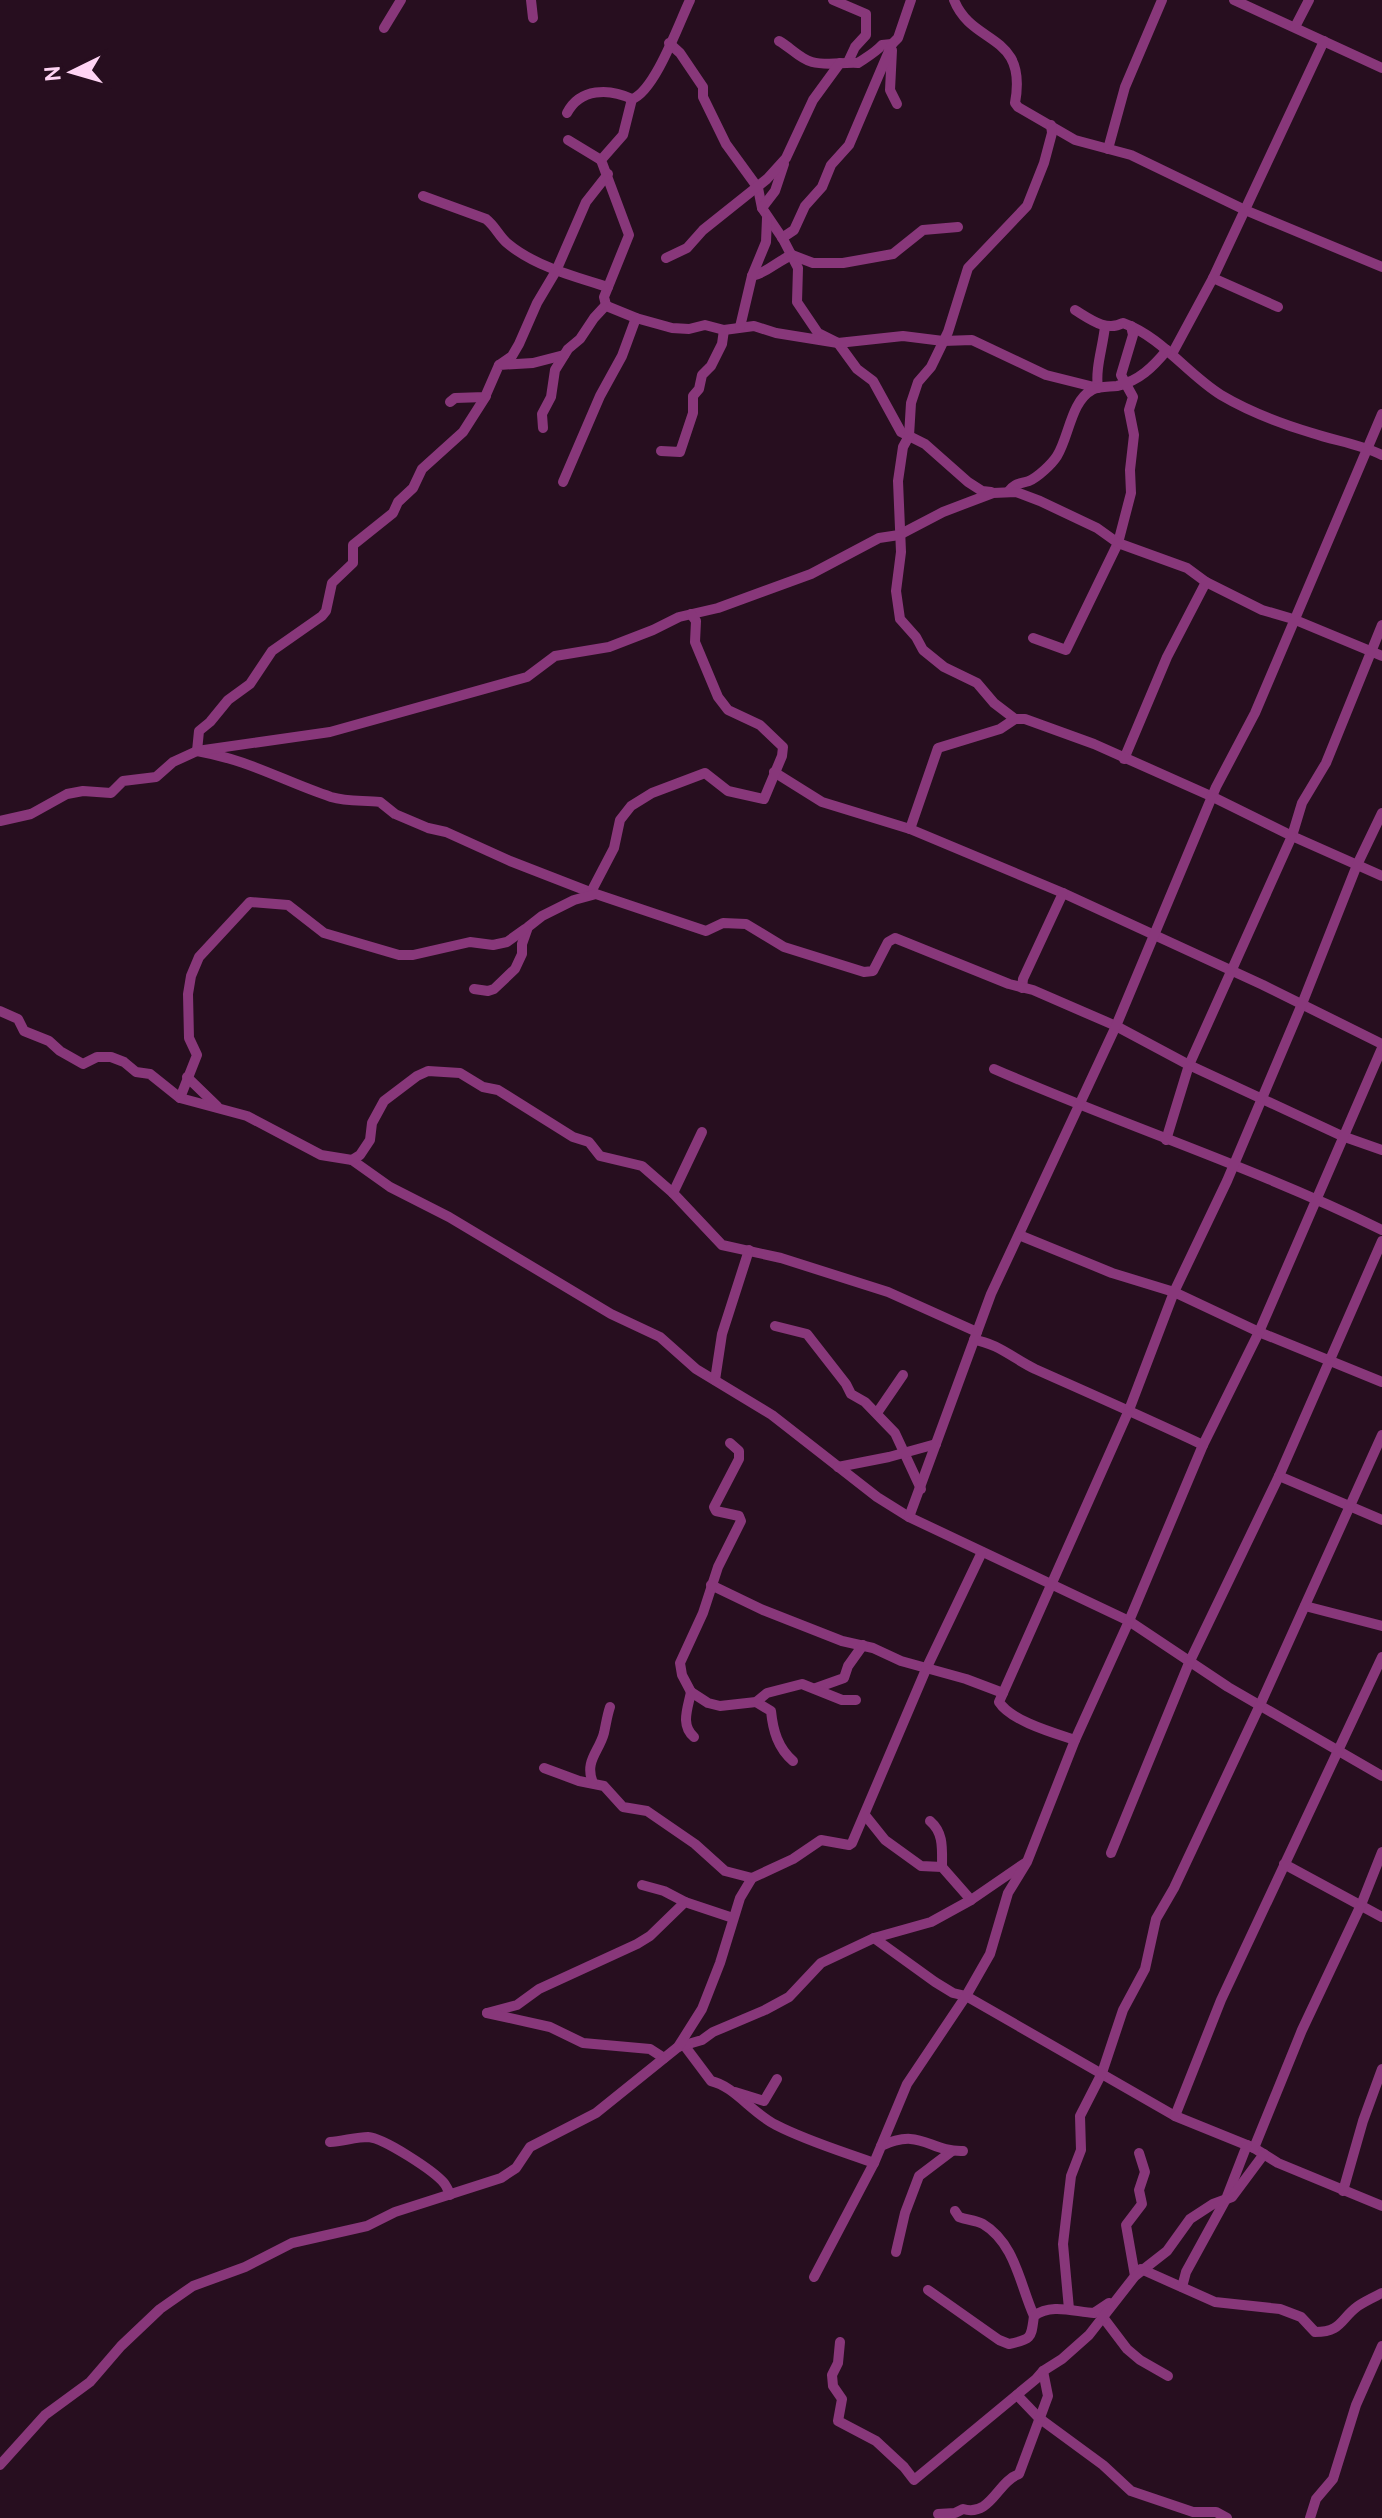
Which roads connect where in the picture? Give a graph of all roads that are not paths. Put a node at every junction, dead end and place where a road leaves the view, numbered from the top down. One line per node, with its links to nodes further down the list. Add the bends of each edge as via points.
1 (401, 0): 12 (street)
2 (531, 0): 10 (street)
3 (690, 0): 15 (street)
4 (833, 0): 17 (street, via 866,14 866,35)
5 (911, 0): 16 (street)
6 (954, 0): 22 (street, via 967,23 1010,54 1019,81 1015,105)
7 (1162, 0): 24 (street, via 1125,87)
8 (1234, 0): 11 (street)
9 (1309, 0): 11 (street)
10 (533, 18)
11 (1295, 27): 14 (street)
12 (384, 28)
13 (779, 41): 17 (street, via 811,62)
14 (1324, 41): 18 (street); 30 (street)
15 (669, 43): 19 (street, via 645,88); 28 (street, via 703,87 726,144)
16 (892, 44): 17 (street, via 882,45 858,63); 20 (street, via 890,90); 33 (street, via 849,145 831,165 794,230)
17 (844, 62): 25 (street, via 813,100)
18 (1382, 68)
19 (632, 99): 21 (street, via 611,92 584,95); 26 (street, via 623,135)
20 (897, 104)
21 (567, 113)
22 (1054, 129): 24 (street); 49 (street, via 1027,206 968,268)
23 (568, 140): 26 (street)
24 (1108, 149): 30 (street, via 1145,161)
25 (786, 158): 28 (street); 31 (street)
26 (601, 160): 27 (street)
27 (608, 174): 37 (street, via 586,202); 40 (street, via 629,235)
28 (758, 188): 31 (street); 35 (street, via 687,248)
29 (423, 196): 37 (street, via 486,219 513,248)
30 (1245, 210): 36 (street); 39 (street)
31 (764, 213): 33 (street); 38 (street, via 766,242)
32 (958, 227): 34 (street, via 923,230 893,254 843,263 813,263)
33 (782, 238): 34 (street)
34 (792, 255): 38 (street); 50 (street, via 798,268 797,302 818,333)
35 (666, 258)
36 (1382, 267)
37 (556, 271): 40 (street); 53 (street, via 512,356)
38 (752, 276): 46 (street)
39 (1213, 278): 42 (street); 51 (street)
40 (608, 287): 41 (street)
41 (606, 305): 44 (street); 52 (street)
42 (1278, 307)
43 (1075, 310): 45 (street)
44 (636, 318): 47 (street, via 672,328 705,325); 64 (street)
45 (1105, 326): 48 (street, via 1123,323); 55 (street)
46 (740, 327): 47 (street); 50 (street)
47 (724, 330): 62 (street, via 722,344 693,396 680,452)
48 (1133, 330): 51 (street); 54 (street, via 1121,375)
49 (943, 341): 50 (street, via 903,336); 55 (street, via 972,340 1046,375); 60 (street, via 918,382)
50 (838, 343): 60 (street, via 873,381)
51 (1169, 352): 54 (street); 61 (street, via 1222,396 1311,433)
52 (564, 355): 53 (street); 59 (street, via 542,414)
53 (499, 365): 56 (street)
54 (1125, 384): 55 (street); 68 (street, via 1132,395 1134,435 1131,493)
55 (1098, 388): 65 (street, via 1076,409 1056,458)
56 (486, 396): 57 (street); 76 (street, via 463,432 422,469 390,516 353,545 353,563 332,583 322,616 272,651 250,684 199,731)
57 (450, 402)
58 (1382, 414): 61 (street)
59 (543, 428)
60 (905, 434): 66 (street, via 982,491); 67 (street, via 898,481)
61 (1366, 447): 63 (street); 71 (street)
62 (661, 451)
63 (1382, 455)
64 (563, 482)
65 (1008, 492): 66 (street); 68 (street, via 1083,520)
66 (993, 493): 67 (street)
67 (899, 535): 70 (street, via 879,538 811,574); 75 (street, via 900,619 923,650 977,683)
68 (1118, 543): 69 (street, via 1187,568); 73 (street, via 1066,650)
69 (1206, 582): 71 (street); 77 (street)
70 (691, 614): 76 (street, via 609,647 555,656 527,677 457,698 330,732); 78 (street, via 697,624 695,642 718,697 728,710 760,725 783,747)
71 (1293, 619): 74 (street); 79 (street)
72 (1382, 625): 74 (street)
73 (1033, 638)
74 (1377, 654): 83 (street, via 1302,803)
75 (1015, 719): 77 (street, via 1030,720); 82 (street, via 1000,729 938,748)
76 (197, 751): 81 (street, via 156,777 123,781 111,793 67,794 31,814); 86 (street, via 231,757 332,797 380,802 395,814)
77 (1124, 759): 79 (street)
78 (774, 772): 82 (street, via 822,802); 86 (street, via 764,799 728,791 705,773 631,806 620,820 614,848)
79 (1213, 797): 83 (street); 89 (street)
80 (1382, 813): 84 (street)
81 (0, 821)
82 (910, 829): 87 (street)
83 (1292, 836): 84 (street); 90 (street)
84 (1357, 865): 85 (street); 93 (street)
85 (1382, 876)
86 (593, 893): 88 (street); 91 (street, via 706,931 723,923 746,924 784,947 864,972 873,971 895,938)
87 (1063, 893): 89 (street); 91 (street)
88 (528, 927): 92 (street, via 515,969 494,989); 99 (street, via 507,942 470,942 399,955 324,933 288,905 250,902 199,957 191,976 189,1038 197,1055)
89 (1155, 934): 90 (street); 95 (street)
90 (1232, 972): 93 (street); 97 (street)
91 (1022, 988): 95 (street)
92 (474, 989)
93 (1302, 1004): 96 (street); 101 (street)
94 (0, 1011): 100 (street, via 75,1061 85,1064 111,1057)
95 (1116, 1026): 97 (street); 103 (street)
96 (1382, 1046): 106 (street)
97 (1189, 1065): 101 (street); 107 (street)
98 (994, 1069): 103 (street)
99 (187, 1077): 100 (street); 102 (street); 104 (street)
100 (170, 1087): 102 (street)
101 (1262, 1097): 106 (street); 110 (street)
102 (180, 1098): 104 (street)
103 (1077, 1104): 107 (street); 114 (street)
104 (217, 1106): 109 (street, via 321,1155)
105 (702, 1132): 111 (street)
106 (1342, 1136): 108 (street); 112 (street)
107 (1166, 1140): 110 (street)
108 (1382, 1150)
109 (352, 1160): 111 (street, via 370,1140 384,1101 428,1071 460,1073 589,1142 604,1159 642,1166); 123 (street, via 390,1187 660,1337)
110 (1233, 1164): 112 (street); 117 (street)
111 (673, 1193): 116 (street, via 719,1244)
112 (1315, 1197): 113 (street); 119 (street)
113 (1382, 1230)
114 (1019, 1235): 117 (street); 120 (street)
115 (1382, 1241): 121 (street)
116 (749, 1250): 120 (street, via 888,1292); 123 (street, via 722,1334)
117 (1174, 1292): 119 (street); 125 (street)
118 (775, 1326): 126 (street, via 807,1334 851,1394)
119 (1259, 1332): 121 (street); 130 (street)
120 (976, 1336): 125 (street); 129 (street)
121 (1330, 1361): 124 (street); 133 (street)
122 (903, 1375): 126 (street)
123 (715, 1380): 132 (street, via 772,1415)
124 (1382, 1382)
125 (1129, 1410): 130 (street); 139 (street)
126 (877, 1413): 131 (street)
127 (1382, 1435): 135 (street)
128 (730, 1443): 140 (street, via 739,1459 714,1507 741,1521)
129 (936, 1444): 131 (street); 134 (street)
130 (1203, 1445): 142 (street)
131 (904, 1453): 132 (street); 134 (street)
132 (838, 1467): 136 (street)
133 (1279, 1476): 135 (street); 146 (street)
134 (921, 1489): 136 (street)
135 (1351, 1507): 137 (street); 141 (street)
136 (909, 1517): 138 (street)
137 (1382, 1520)
138 (982, 1552): 139 (street); 147 (street)
139 (1052, 1584): 142 (street); 150 (street)
140 (711, 1585): 144 (street, via 793,1622); 149 (street, via 680,1663)
141 (1305, 1606): 143 (street); 153 (street)
142 (1129, 1621): 146 (street); 155 (street)
143 (1382, 1626)
144 (863, 1645): 147 (street); 148 (street, via 844,1678)
145 (1382, 1657): 159 (street)
146 (1189, 1663): 153 (street); 167 (street)
147 (927, 1667): 150 (street); 164 (street)
148 (816, 1688): 151 (street, via 842,1700); 152 (street, via 794,1684)
149 (691, 1692): 152 (street, via 720,1706); 157 (street, via 685,1724)
150 (1003, 1693): 156 (street, via 999,1702 1004,1710)
151 (856, 1700)
152 (756, 1702): 160 (street, via 769,1708 772,1728)
153 (1260, 1705): 159 (street); 183 (street, via 1156,1919 1145,1969 1123,2010)
154 (610, 1707): 163 (street, via 590,1763)
155 (1089, 1709): 156 (street, via 1070,1729); 158 (street)
156 (1053, 1733): 158 (street)
157 (694, 1737)
158 (1075, 1740): 168 (street)
159 (1338, 1750): 162 (street); 169 (street)
160 (793, 1761)
161 (544, 1768): 163 (street)
162 (1382, 1776)
163 (593, 1783): 171 (street, via 609,1790 623,1807 647,1811 725,1871)
164 (865, 1815): 170 (street, via 885,1840 921,1866); 171 (street, via 850,1844 821,1840)
165 (930, 1821): 170 (street, via 941,1836)
166 (1382, 1852): 175 (street)
167 (1111, 1853)
168 (1027, 1862): 173 (street); 179 (street, via 1008,1893 990,1954)
169 (1284, 1864): 175 (street); 186 (street)
170 (942, 1867): 173 (street)
171 (752, 1878): 177 (street)
172 (642, 1885): 174 (street)
173 (971, 1900): 178 (street, via 931,1922)
174 (685, 1902): 177 (street); 181 (street, via 637,1944 539,1989 517,2005 487,2013 550,2027 583,2043 650,2049)
175 (1361, 1905): 176 (street); 189 (street)
176 (1382, 1917)
177 (733, 1918): 180 (street, via 702,2009)
178 (874, 1938): 179 (street, via 947,1990); 180 (street, via 821,1963 789,1997)
179 (966, 1996): 183 (street); 187 (street, via 907,2084)
180 (681, 2046): 181 (street); 185 (street, via 705,2076)
181 (664, 2058): 193 (street, via 596,2113 530,2147 509,2174)
182 (1382, 2069): 192 (street)
183 (1102, 2073): 186 (street); 205 (street, via 1080,2116 1081,2150 1071,2176 1063,2244)
184 (777, 2079): 185 (street, via 764,2101)
185 (733, 2092): 191 (street, via 774,2124)
186 (1175, 2116): 189 (street)
187 (891, 2136): 191 (street); 197 (street, via 958,2151 919,2176)
188 (330, 2142): 193 (street, via 383,2140 445,2184)
189 (1252, 2148): 192 (street); 194 (street); 194 (street, via 1244,2183)
190 (1139, 2153): 199 (street, via 1145,2172 1139,2190 1142,2204 1126,2225)
191 (874, 2163): 200 (street)
192 (1343, 2191): 195 (street)
193 (450, 2195): 214 (street, via 367,2226 292,2243 193,2286 160,2309 90,2382 45,2415)
194 (1226, 2199): 198 (street); 199 (street, via 1190,2219 1167,2251)
195 (1382, 2206)
196 (955, 2211): 207 (street, via 992,2230 1015,2263)
197 (896, 2252)
198 (1186, 2272): 201 (street); 202 (street)
199 (1138, 2273): 201 (street); 206 (street)
200 (814, 2277)
201 (1163, 2278): 202 (street)
202 (1182, 2287): 204 (street, via 1215,2302 1280,2309 1320,2332 1339,2326 1358,2305)
203 (928, 2290): 207 (street, via 1009,2344 1030,2336)
204 (1382, 2293)
205 (1069, 2309): 206 (street); 207 (street)
206 (1100, 2313): 210 (street, via 1079,2345); 211 (street, via 1127,2349)
207 (1034, 2316)
208 (840, 2342): 212 (street, via 832,2375 842,2399 838,2421 876,2441 914,2480)
209 (1382, 2346): 218 (street, via 1356,2405 1333,2479 1316,2499)
210 (1043, 2371): 212 (street); 213 (street, via 1048,2396)
211 (1168, 2376)
212 (1017, 2395): 213 (street)
213 (1039, 2418): 216 (street, via 1019,2474); 217 (street, via 1131,2491)
214 (0, 2465)
215 (938, 2514): 216 (street, via 963,2509)
216 (977, 2514)
217 (1227, 2518)
218 (1310, 2518)

